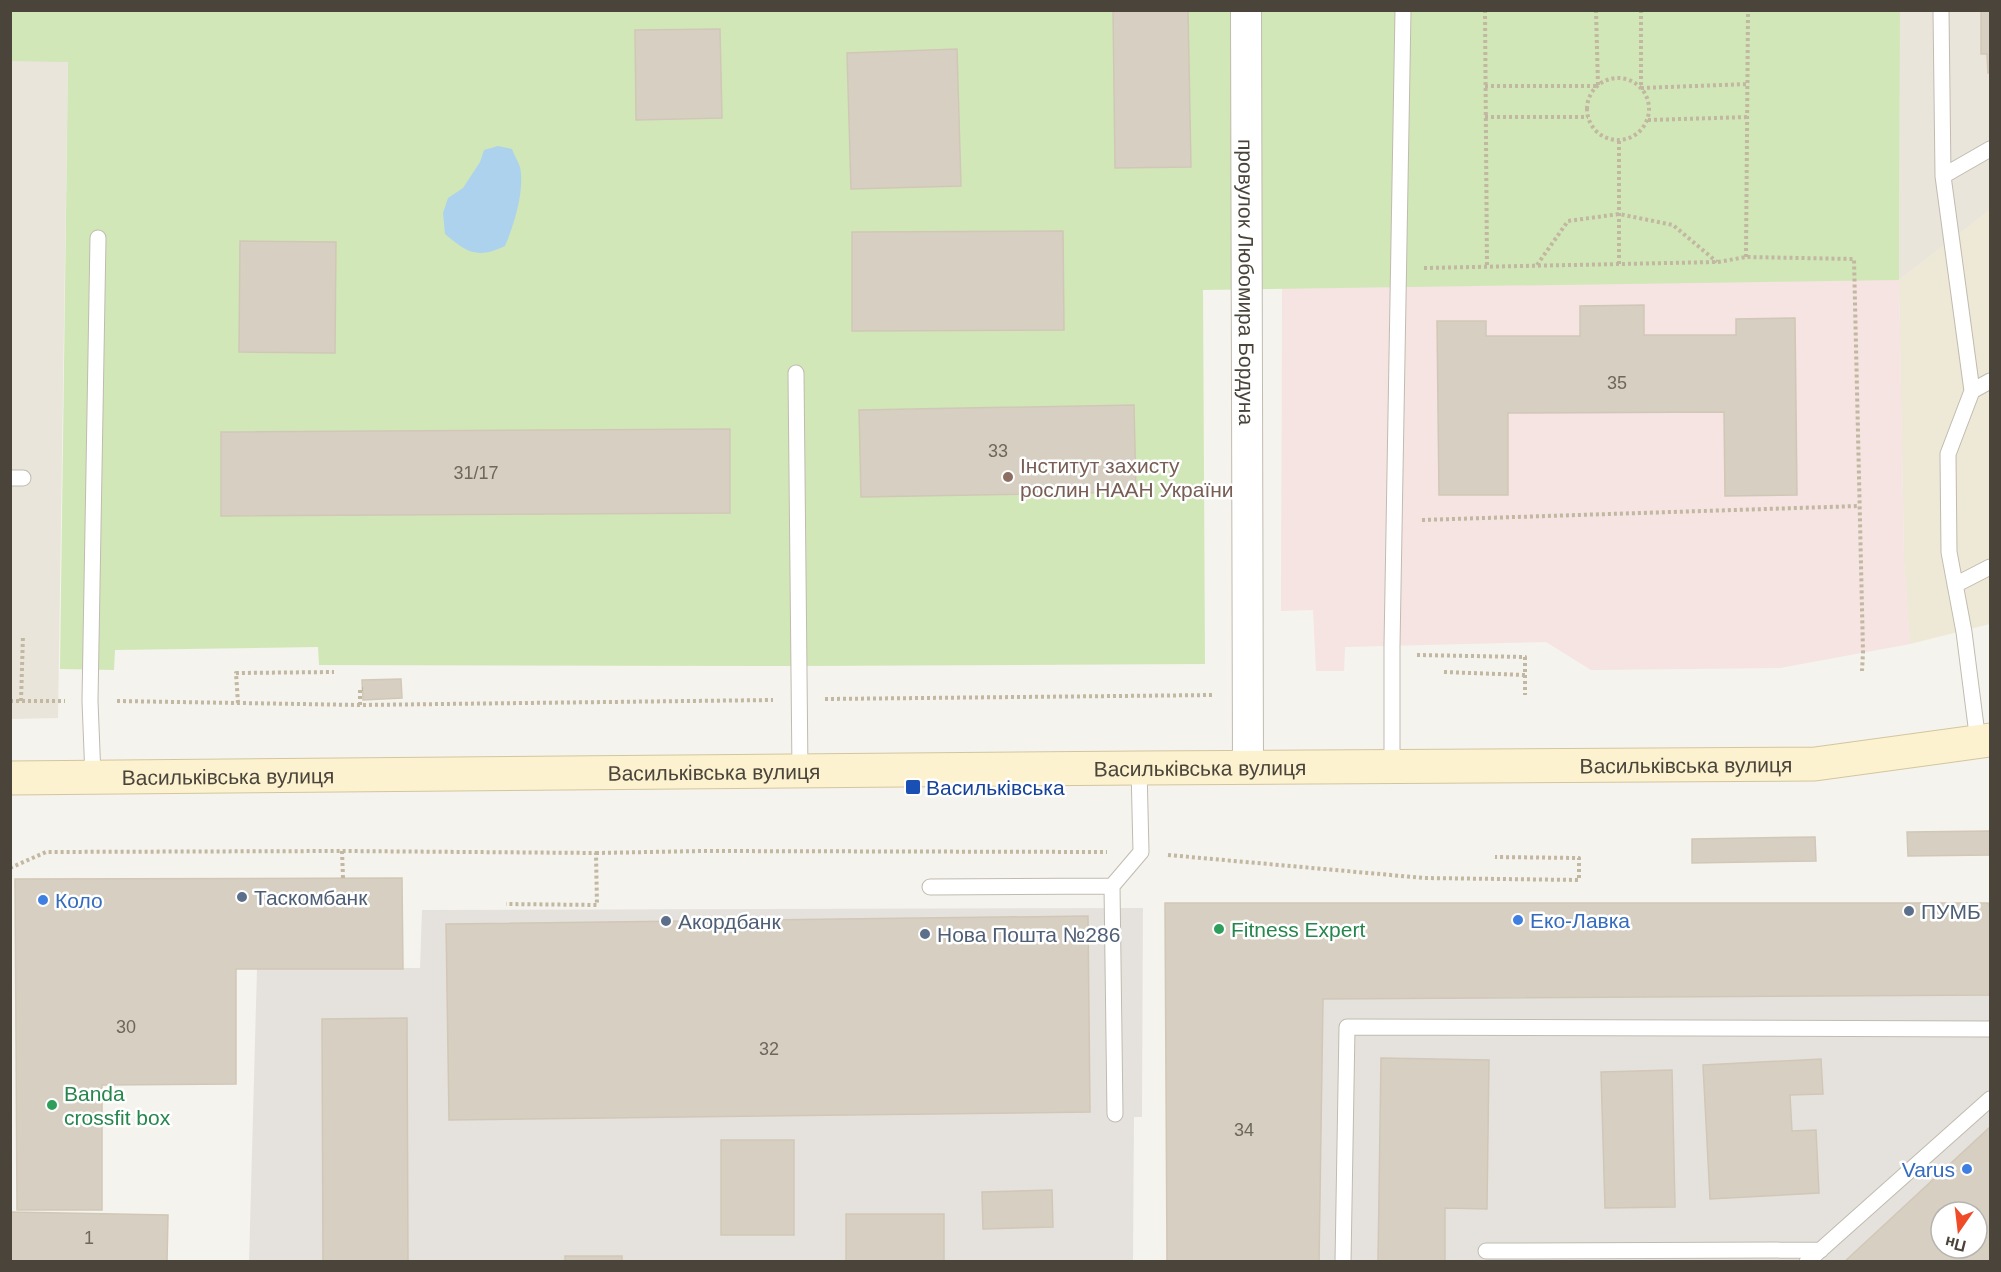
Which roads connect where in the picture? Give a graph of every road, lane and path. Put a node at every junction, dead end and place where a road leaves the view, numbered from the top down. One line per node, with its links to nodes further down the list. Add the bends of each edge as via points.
1 (1246, 10): 51 (street, провулок Любомира Бордуна)
2 (1403, 10): 25 (lane)
3 (1485, 10): 9 (path)
4 (1596, 10): 10 (path)
5 (1641, 10): 11 (path)
6 (1748, 10): 8 (path)
7 (1941, 10): 18 (lane)
8 (1749, 84): 11 (path); 14 (path)
9 (1485, 86): 10 (path); 12 (path)
10 (1598, 86): 11 (path, via 1619,78); 13 (path, via 1588,100)
11 (1641, 88): 15 (path, via 1649,103)
12 (1485, 117): 13 (path); 26 (path)
13 (1588, 117): 16 (path, via 1599,135)
14 (1749, 117): 15 (path); 21 (path)
15 (1648, 120): 16 (path, via 1637,135)
16 (1619, 141): 19 (path)
17 (1990, 149): 18 (lane)
18 (1943, 176): 29 (lane)
19 (1619, 214): 22 (path, via 1673,225); 23 (path); 24 (path, via 1568,221)
20 (98, 238): 46 (lane)
21 (1746, 257): 22 (path); 30 (path, via 1854,259)
22 (1718, 262): 23 (path)
23 (1619, 264): 24 (path)
24 (1537, 266): 26 (path)
25 (1398, 268): 26 (path); 31 (lane)
26 (1487, 268)
27 (796, 373): 43 (lane)
28 (1990, 381): 29 (lane)
29 (1972, 391): 33 (lane, via 1948,454 1949,552)
30 (1859, 506): 31 (path); 38 (path)
31 (1394, 521): 52 (lane)
32 (1990, 567): 33 (lane)
33 (1955, 585): 49 (lane)
34 (23, 635): 45 (path)
35 (1417, 665): 39 (path, via 1417,655 1525,657)
36 (334, 672): 47 (path, via 236,673)
37 (1444, 672): 39 (path)
38 (1862, 672)
39 (1525, 675): 42 (path)
40 (363, 689): 48 (path)
41 (1215, 695): 43 (path)
42 (1524, 695)
43 (799, 700): 48 (path); 53 (lane)
44 (10, 701): 45 (path)
45 (21, 701): 46 (path)
46 (90, 701): 47 (path); 54 (lane)
47 (238, 703): 48 (path)
48 (360, 705)
49 (1984, 741): 52 (main road, Васильківська вулиця, via 1815,764)
50 (1139, 768): 51 (main road, Васильківська вулиця); 53 (main road, Васильківська вулиця); 61 (lane, via 1142,852)
51 (1248, 768): 52 (main road, Васильківська вулиця)
52 (1392, 768)
53 (800, 772): 54 (main road, Васильківська вулиця)
54 (93, 777): 55 (main road, Васильківська вулиця)
55 (10, 778)
56 (342, 851): 59 (path, via 46,852); 60 (path); 63 (path, via 596,853 597,905)
57 (1495, 857): 58 (path)
58 (1579, 858)
59 (10, 868)
60 (343, 878)
61 (1112, 886): 62 (lane); 66 (lane)
62 (930, 887)
63 (506, 904)
64 (1990, 1029): 69 (lane, via 1347,1027)
65 (1990, 1098): 67 (lane)
66 (1115, 1114)
67 (1821, 1250): 68 (lane); 70 (lane)
68 (1486, 1251)
69 (1343, 1262)
70 (1807, 1262)

